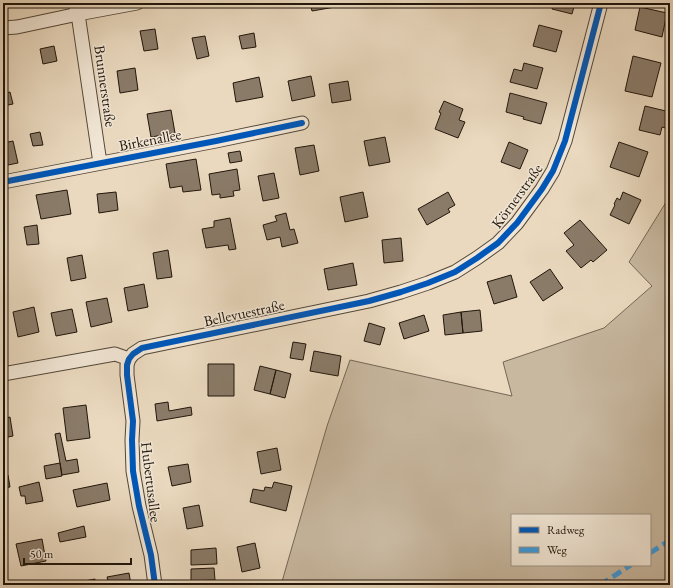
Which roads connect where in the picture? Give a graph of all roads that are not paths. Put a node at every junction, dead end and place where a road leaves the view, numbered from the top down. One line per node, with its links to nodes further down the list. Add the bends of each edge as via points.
1 (137, 3): 3 (street)
2 (601, 3): 8 (street, Körnerstraße, via 565,141 553,171 517,223 498,243 455,272)
3 (77, 8): 4 (street, via 17,27); 6 (street, Brunnerstraße)
4 (3, 28)
5 (302, 123): 6 (street, Birkenallee)
6 (100, 163): 7 (street, Birkenallee)
7 (3, 182)
8 (369, 301): 9 (street, Bellevuestraße, via 142,348)
9 (129, 359): 10 (street, via 115,354); 11 (street, Hubertusallee, via 127,375 133,421 133,471)
10 (3, 374)
11 (155, 585)

